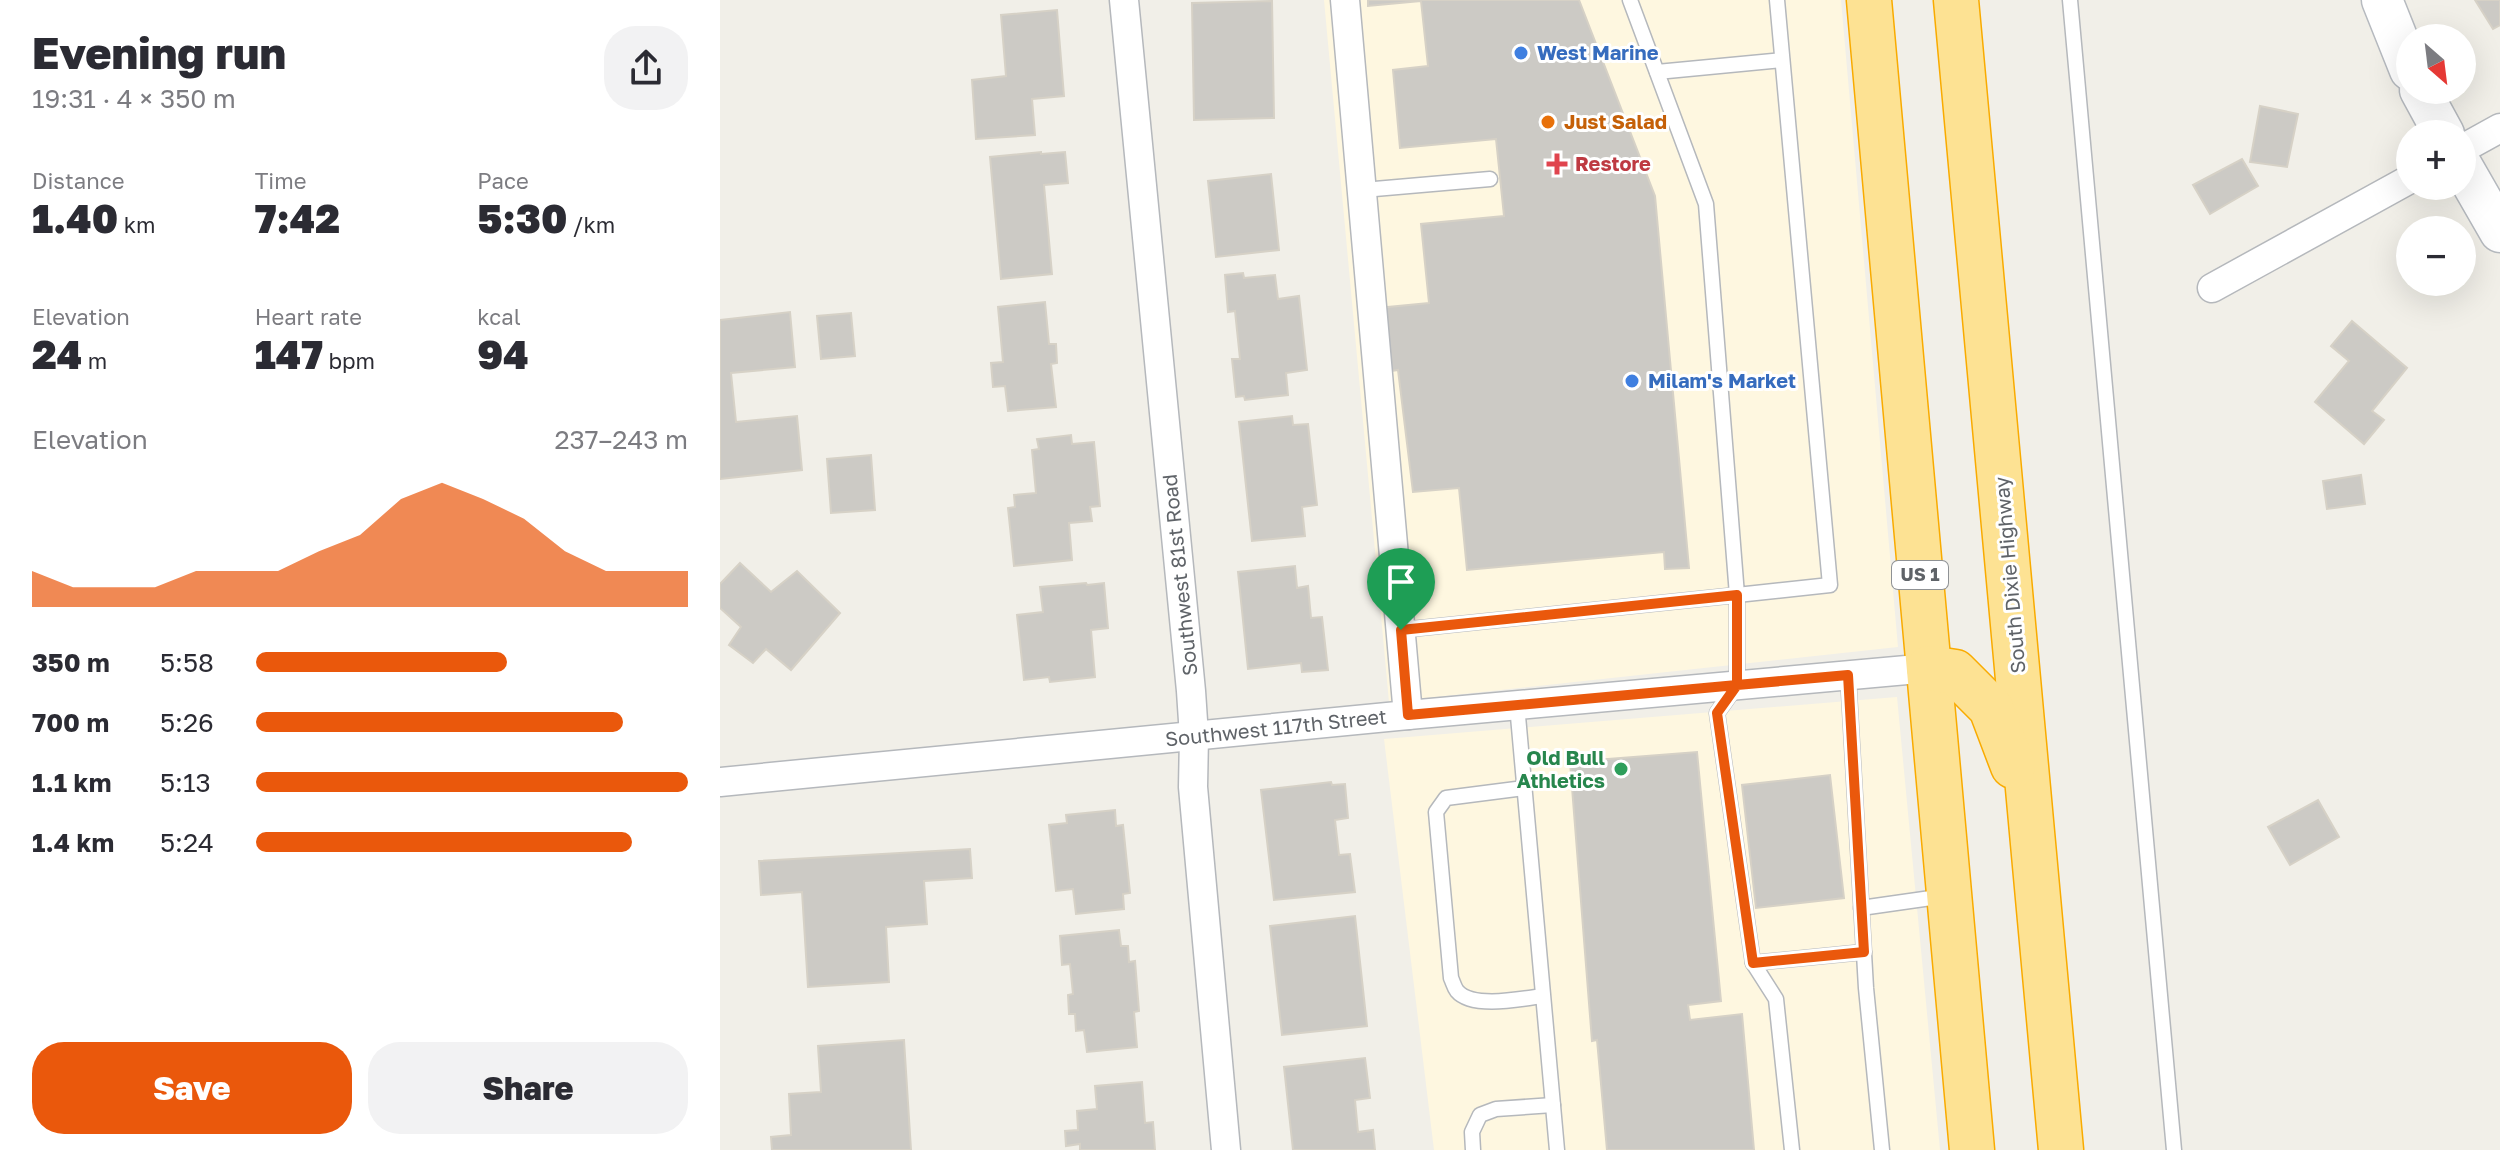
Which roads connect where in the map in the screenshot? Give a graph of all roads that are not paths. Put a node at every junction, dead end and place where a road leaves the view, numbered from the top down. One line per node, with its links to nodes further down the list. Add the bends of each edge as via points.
1 (1124, 0): 27 (street, Southwest 81st Road)
2 (1345, 0): 16 (street)
3 (1630, 0): 11 (lane)
4 (1777, 0): 10 (lane)
5 (1869, 0): 22 (highway, US 1)
6 (1956, 0): 30 (highway, South Dixie Highway)
7 (2070, 0): 44 (lane)
8 (2382, 0): 9 (street)
9 (2396, 35)
10 (1782, 60): 11 (lane); 20 (lane, via 1830,585)
11 (1657, 72): 20 (lane, via 1706,204)
12 (2500, 128): 13 (street)
13 (2476, 141)
14 (1490, 179): 16 (lane)
15 (2396, 187): 19 (street)
16 (1363, 190): 21 (street)
17 (2476, 190): 18 (street)
18 (2500, 232)
19 (2212, 288)
20 (1737, 595): 21 (lane); 24 (lane)
21 (1401, 630): 26 (street)
22 (1929, 668): 23 (street, Southwest 117th Street); 30 (highway, via 1955,672 1991,708); 31 (highway, US 1)
23 (1848, 675): 24 (street, Southwest 117th Street); 32 (lane)
24 (1737, 685): 25 (street, Southwest 117th Street); 34 (lane, via 1717,713)
25 (1517, 705): 26 (street, Southwest 117th Street); 29 (lane)
26 (1408, 715): 27 (street, Southwest 117th Street)
27 (1194, 736): 28 (street, Southwest 117th Street); 37 (street, Southwest 81st Road, via 1193,787)
28 (720, 782)
29 (1524, 788): 35 (lane); 35 (lane, via 1446,798 1436,812 1451,978 1457,991 1469,999 1491,1001)
30 (2032, 817): 43 (highway, South Dixie Highway)
31 (1949, 895): 32 (lane); 42 (highway, US 1)
32 (1861, 908): 33 (lane)
33 (1864, 952): 34 (lane); 41 (lane)
34 (1753, 963): 40 (lane, via 1776,999)
35 (1542, 996): 36 (lane)
36 (1553, 1105): 38 (lane, via 1480,1115 1472,1132); 39 (lane)
37 (1226, 1150)
38 (1473, 1150)
39 (1557, 1150)
40 (1792, 1150)
41 (1882, 1150)
42 (1972, 1150)
43 (2061, 1150)
44 (2174, 1150)

